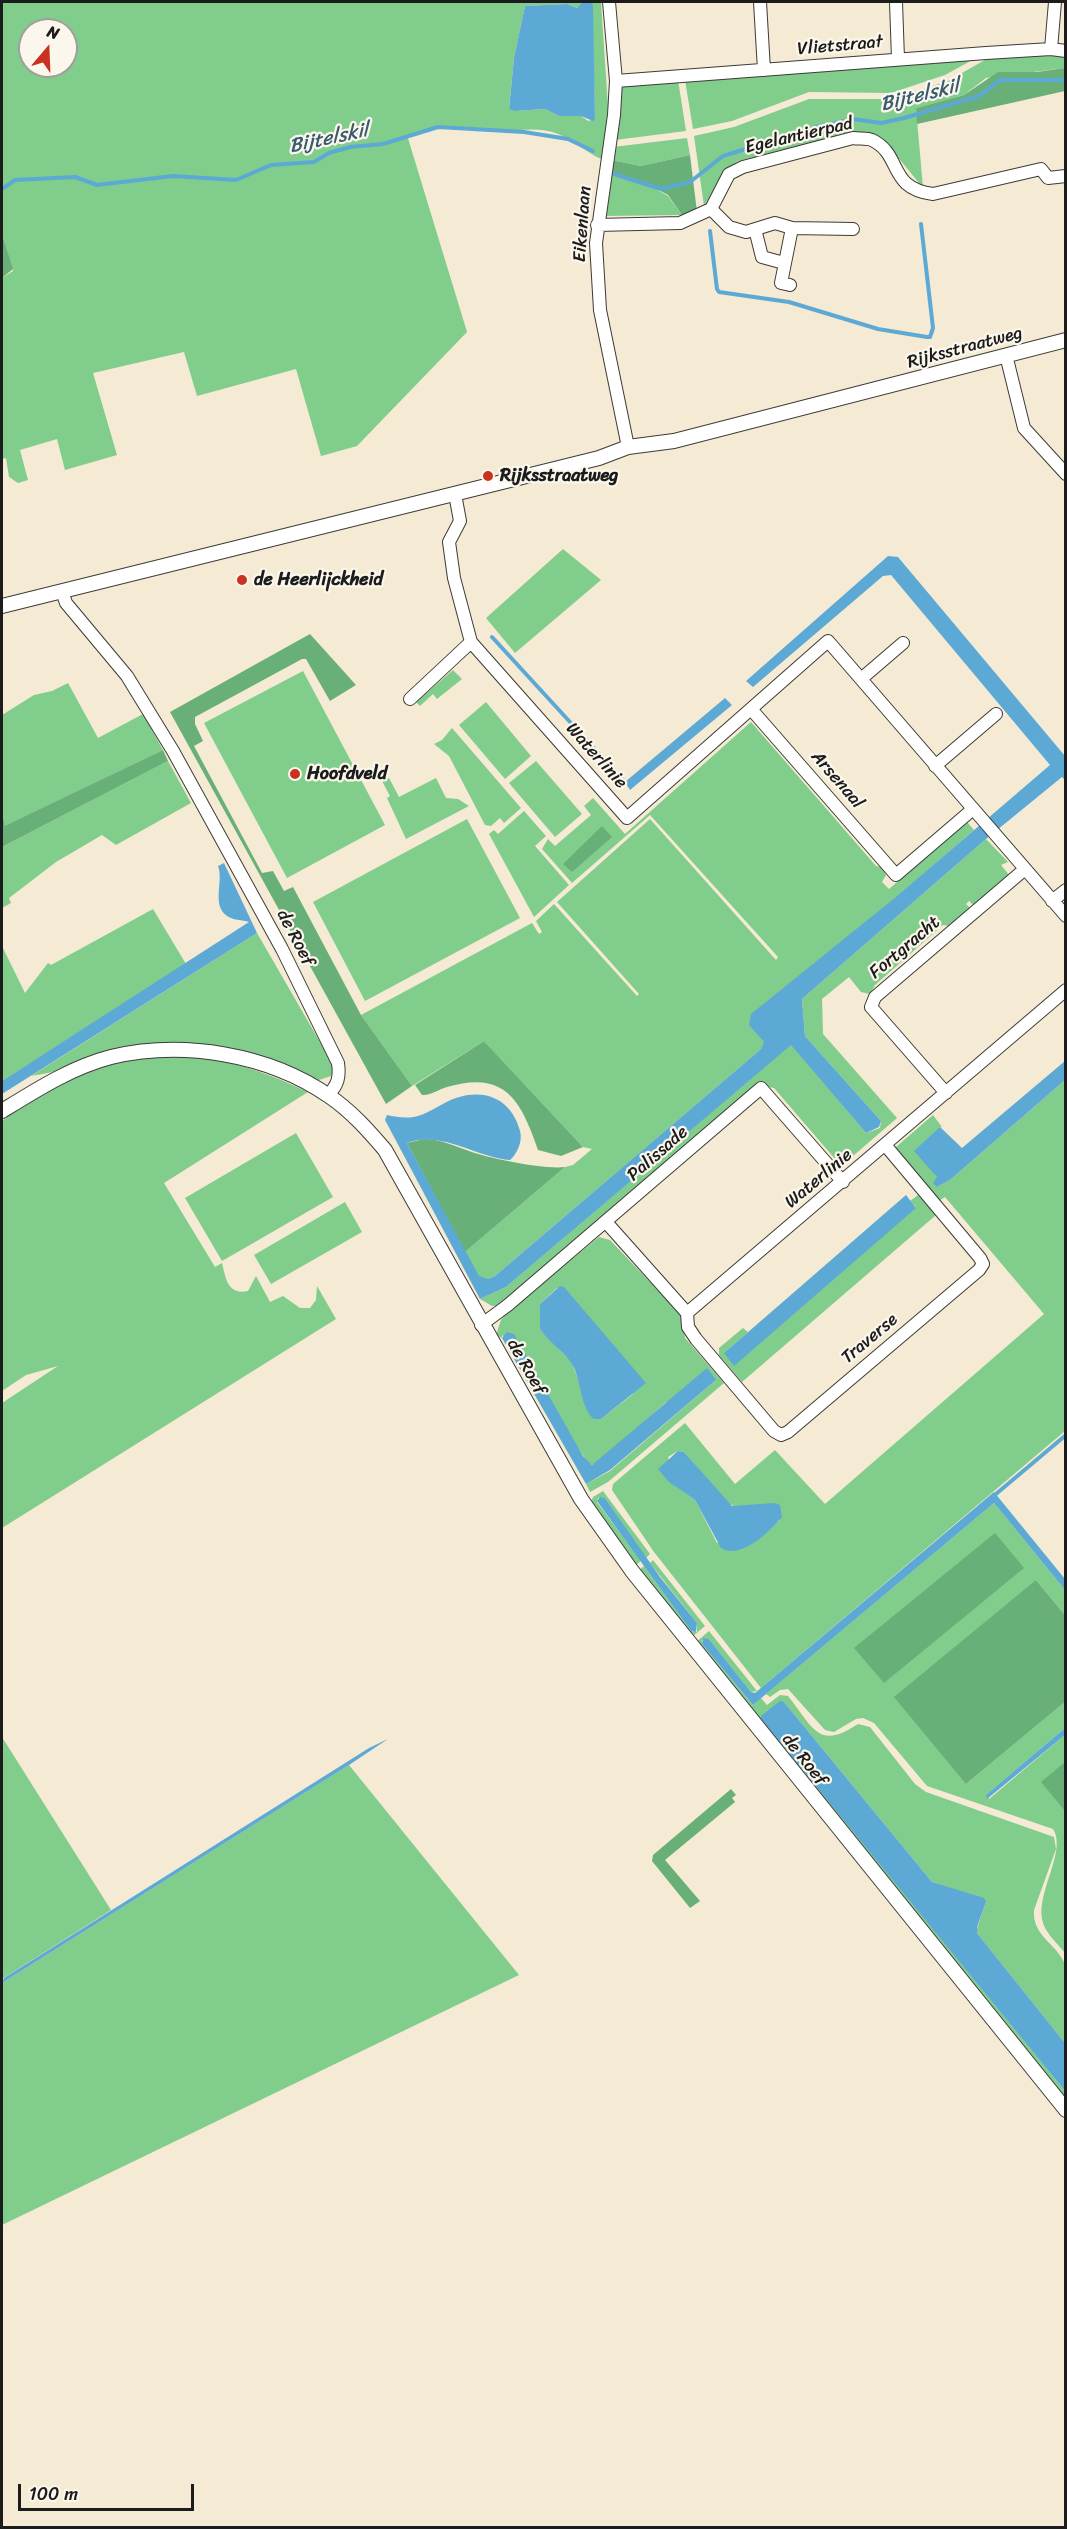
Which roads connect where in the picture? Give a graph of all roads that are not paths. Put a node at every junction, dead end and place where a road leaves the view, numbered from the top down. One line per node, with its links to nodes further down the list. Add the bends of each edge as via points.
1 (609, 2): 9 (street, Eikenlaan)
2 (760, 2): 8 (street)
3 (896, 2): 7 (street)
4 (1055, 2): 5 (street)
5 (1051, 49): 6 (street, Vlietstraat); 7 (street, Vlietstraat)
6 (1065, 51)
7 (898, 59): 8 (street, Vlietstraat)
8 (764, 70): 9 (street, Vlietstraat)
9 (616, 81): 12 (street, Eikenlaan)
10 (1065, 176): 11 (street, Egelantierpad, via 1048,178 1041,170 933,194 918,192 906,186 886,151 871,139 853,138 742,167 729,174)
11 (711, 209): 12 (street, via 680,223); 14 (street, via 729,226 746,232)
12 (597, 225): 20 (street, Eikenlaan, via 600,310)
13 (792, 228): 14 (street, via 775,223); 15 (street); 16 (street)
14 (755, 229): 16 (street, via 762,257)
15 (853, 229)
16 (784, 263): 17 (street, via 781,283)
17 (790, 285)
18 (1065, 340): 19 (street, Rijksstraatweg)
19 (1006, 355): 20 (street, Rijksstraatweg, via 685,438); 21 (street, via 1024,428)
20 (628, 447): 22 (street, Rijksstraatweg, via 599,458)
21 (1065, 474)
22 (455, 494): 23 (street, Rijksstraatweg); 25 (street, Waterlinie, via 460,521 449,542)
23 (62, 591): 24 (street, Rijksstraatweg); 39 (street, de Roef, via 66,603 127,676 282,949 338,1063 340,1076)
24 (2, 606)
25 (471, 642): 28 (street); 29 (street, Waterlinie, via 627,818)
26 (903, 643): 27 (street)
27 (861, 679): 29 (street, Waterlinie, via 828,641); 31 (street, Waterlinie)
28 (410, 699)
29 (751, 709): 32 (street, Arsenaal, via 896,875)
30 (996, 714): 31 (street)
31 (935, 766): 32 (street, Waterlinie)
32 (976, 813): 33 (street, Waterlinie)
33 (1025, 869): 35 (street, Waterlinie); 38 (street, Fortgracht, via 875,997 871,1007)
34 (1065, 890): 35 (street)
35 (1052, 901): 36 (street, Waterlinie)
36 (1065, 916)
37 (1065, 990): 38 (street, Waterlinie)
38 (946, 1093): 41 (street, Waterlinie)
39 (328, 1095): 40 (street, via 245,1059 205,1051 159,1049 111,1057 66,1073); 45 (street, de Roef, via 354,1115 385,1149)
40 (2, 1111)
41 (886, 1146): 42 (street, Waterlinie); 44 (street, Traverse, via 983,1264 788,1432 781,1435 774,1431 696,1339 688,1328)
42 (843, 1182): 43 (street, Palissade, via 761,1088); 44 (street, Waterlinie)
43 (606, 1222): 44 (street); 45 (street, Palissade)
44 (687, 1313)
45 (481, 1325): 46 (street, de Roef, via 581,1499 632,1571)
46 (1065, 2110)

